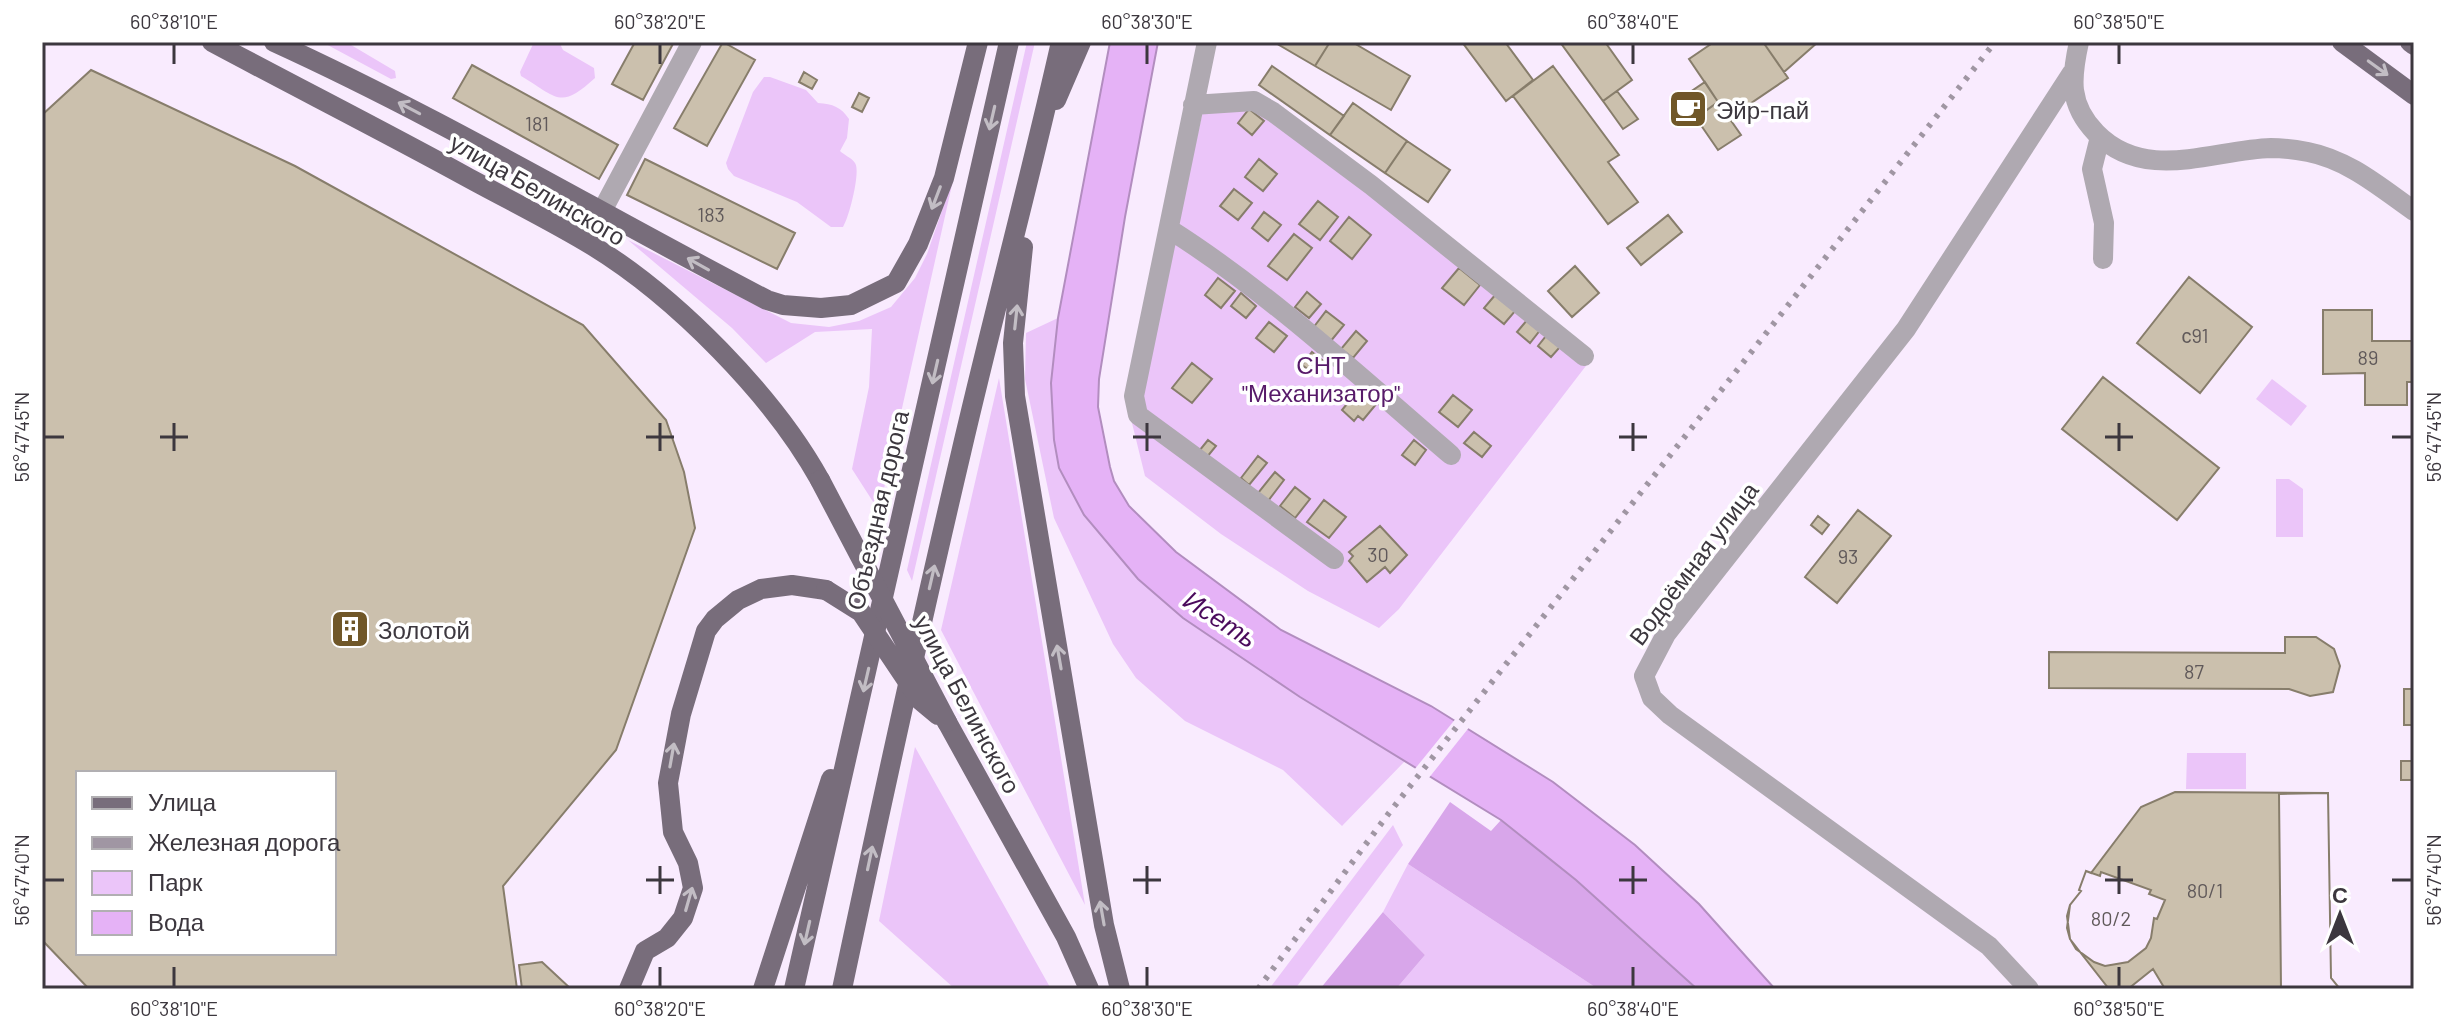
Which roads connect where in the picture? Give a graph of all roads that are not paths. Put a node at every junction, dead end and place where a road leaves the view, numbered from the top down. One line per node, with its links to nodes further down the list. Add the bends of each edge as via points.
1 (212, 42): 25 (main road, улица Белинского, bridge, via 594,247 710,340 803,449)
2 (274, 42): 17 (main road, one-way to 2, via 345,74)
3 (692, 42): 17 (street)
4 (978, 42): 17 (main road, one-way to 17, via 944,178 918,244 896,283 851,305 821,308 767,300)
5 (1009, 42): 24 (main road, Объездная дорога, one-way to 24)
6 (1061, 42): 14 (main road)
7 (1081, 42): 14 (main road)
8 (1207, 42): 13 (street)
9 (2079, 42): 11 (street)
10 (2342, 42): 12 (main road, one-way to 12)
11 (2072, 73): 15 (street, via 2075,102); 34 (street, Водоёмная улица, via 1906,329 1666,634 1644,676 1652,698 1670,715 1989,946)
12 (2414, 95)
13 (1193, 105): 19 (street); 21 (street, via 1254,101 1273,112)
14 (1040, 136): 16 (main road)
15 (2100, 137): 18 (street, via 2127,153 2155,160 2198,160 2272,148 2309,152 2355,170); 20 (street, via 2092,169 2104,223)
16 (1027, 191): 30 (main road, one-way to 16, via 962,449); 33 (main road, one-way to 16, via 1104,925 1015,396 1013,343)
17 (602, 211)
18 (2414, 211)
19 (1169, 229): 22 (street, via 1313,336); 23 (street, via 1134,396 1138,415)
20 (2103, 259)
21 (1584, 356)
22 (1451, 455)
23 (1334, 559)
24 (856, 720): 28 (main road, via 826,791); 29 (main road, Объездная дорога, one-way to 29)
25 (947, 722): 26 (main road, улица Белинского); 27 (main road, one-way to 25, bridge, via 645,951 667,938 683,918 693,888 673,832 668,783 681,714 706,631 715,619 761,589 792,585 826,590 861,612 920,700)
26 (1068, 941): 31 (main road, улица Белинского); 32 (main road, улица Белинского)
27 (629, 989)
28 (763, 989)
29 (794, 989)
30 (842, 989)
31 (1089, 989)
32 (1098, 989)
33 (1120, 989)
34 (2029, 989)

